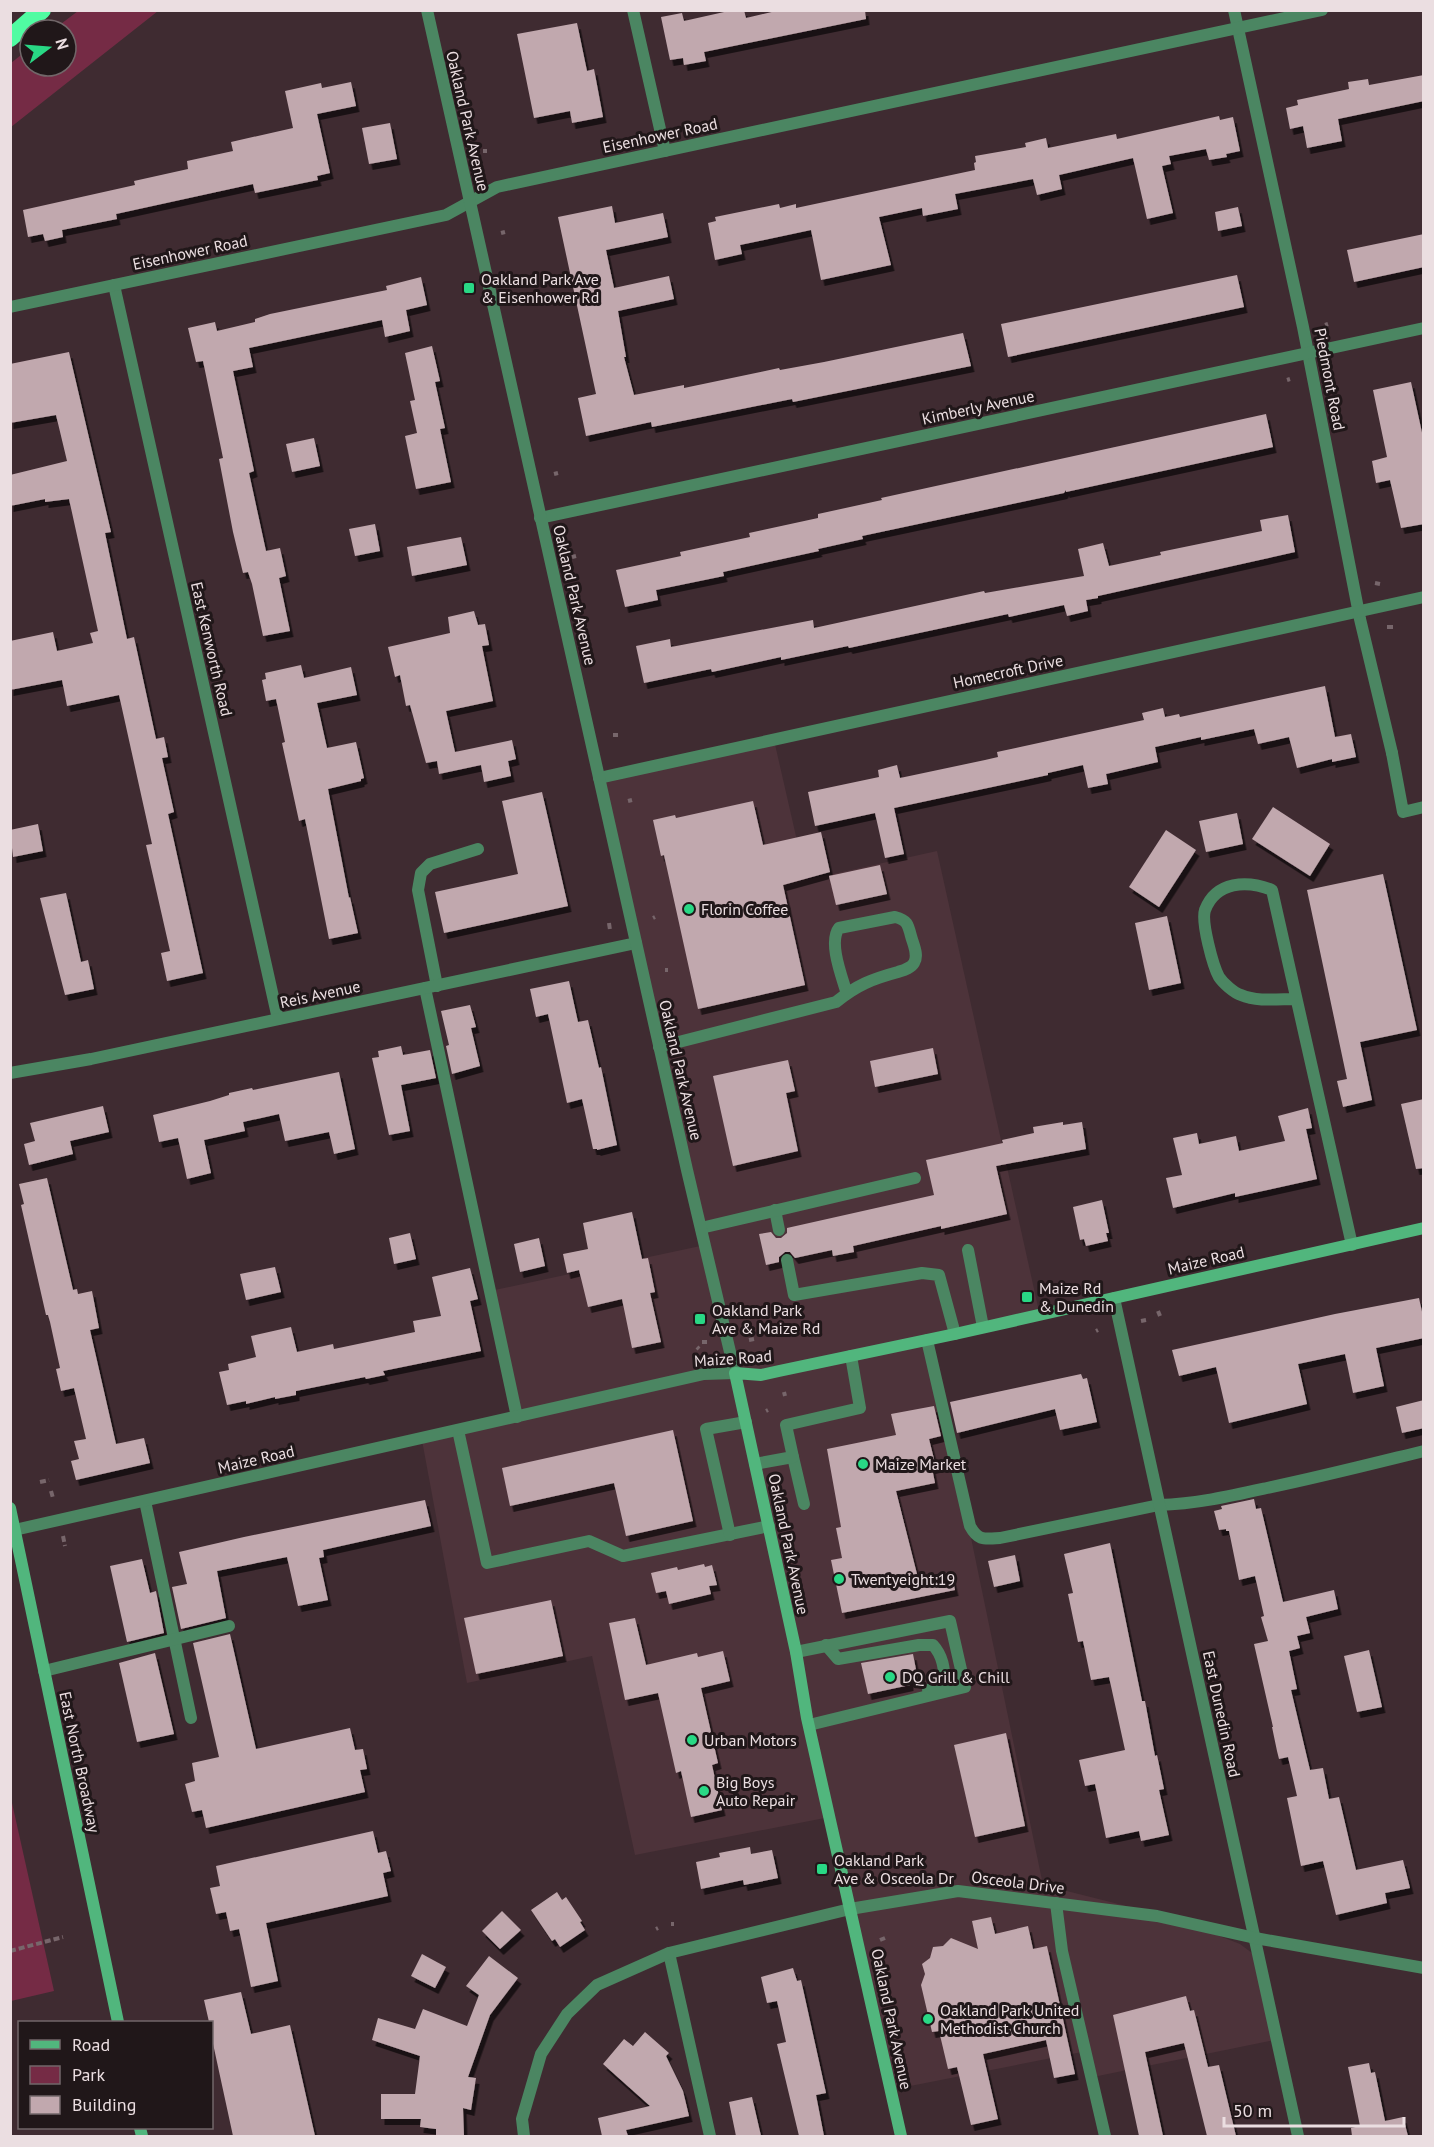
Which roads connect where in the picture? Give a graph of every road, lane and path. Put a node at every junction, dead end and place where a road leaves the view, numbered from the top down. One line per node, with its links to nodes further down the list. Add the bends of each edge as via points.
1 (42, 10): 7 (highway)
2 (427, 10): 9 (street, Oakland Park Avenue)
3 (633, 10): 8 (street)
4 (1234, 10): 6 (street, Piedmont Road)
5 (1322, 10): 6 (street, Eisenhower Road)
6 (1239, 29): 8 (street, Eisenhower Road); 13 (street, Piedmont Road)
7 (10, 38)
8 (665, 151): 9 (street, Eisenhower Road, via 497,188)
9 (469, 202): 10 (street, Eisenhower Road, via 446,215); 14 (street, Oakland Park Avenue)
10 (114, 285): 11 (street, Eisenhower Road); 28 (street, East Kenworth Road)
11 (10, 307)
12 (1424, 328): 13 (street, Kimberly Avenue)
13 (1307, 354): 14 (street, Kimberly Avenue); 16 (street, Piedmont Road)
14 (540, 518): 19 (street, Oakland Park Avenue)
15 (1424, 597): 16 (street, Homecroft Drive)
16 (1359, 611): 19 (street, Homecroft Drive); 20 (street, Piedmont Road, via 1404,812)
17 (1387, 627): 18 (path)
18 (1394, 627)
19 (599, 777): 24 (street, Oakland Park Avenue)
20 (1424, 807)
21 (478, 849): 25 (street, via 430,864 421,873 418,890)
22 (609, 923): 23 (path)
23 (610, 930)
24 (636, 943): 25 (street, Reis Avenue); 29 (street, Oakland Park Avenue)
25 (431, 987): 28 (street, Reis Avenue); 45 (street)
26 (846, 994): 26 (street, via 866,981 912,966 916,957 908,923 895,917 839,928 834,944); 29 (street, via 836,1002)
27 (1296, 999): 27 (street, via 1272,890 1258,884 1233,884 1215,893 1204,912 1209,950 1220,979 1240,995); 36 (street)
28 (278, 1020): 30 (street, Reis Avenue)
29 (659, 1047): 33 (street, Oakland Park Avenue)
30 (10, 1073)
31 (915, 1178): 32 (street)
32 (775, 1210): 33 (street); 35 (street)
33 (701, 1228): 44 (street, Oakland Park Avenue)
34 (1424, 1228): 36 (street, Maize Road)
35 (779, 1230)
36 (1352, 1245): 39 (street, Maize Road)
37 (968, 1250): 40 (street)
38 (786, 1260): 41 (street, via 794,1294 922,1273 939,1275)
39 (1114, 1298): 40 (street, Maize Road); 57 (street, East Dunedin Road)
40 (983, 1327): 41 (street, Maize Road)
41 (955, 1334): 42 (street, Maize Road)
42 (927, 1340): 43 (street, Maize Road); 57 (street, via 975,1536 1000,1538)
43 (850, 1356): 44 (street, Maize Road, via 761,1375); 49 (street, via 860,1408 786,1425)
44 (735, 1373): 45 (street, Maize Road, via 704,1374); 46 (street, Oakland Park Avenue)
45 (517, 1417): 47 (street, Maize Road)
46 (746, 1422): 50 (street, Oakland Park Avenue); 61 (street, via 706,1429)
47 (458, 1430): 55 (street, Maize Road); 61 (street, via 487,1563 589,1541 623,1557)
48 (1424, 1451): 57 (street, via 1218,1498)
49 (793, 1457): 50 (street); 56 (street)
50 (755, 1464): 59 (street, Oakland Park Avenue)
51 (48, 1480): 52 (path)
52 (40, 1482)
53 (51, 1491): 54 (path)
54 (52, 1498)
55 (145, 1501): 60 (street, Maize Road); 65 (street)
56 (804, 1504)
57 (1159, 1505): 76 (street, East Dunedin Road)
58 (10, 1508): 60 (street, East North Broadway)
59 (769, 1526): 61 (street); 67 (street, Oakland Park Avenue)
60 (13, 1531): 68 (street, East North Broadway)
61 (730, 1535)
62 (62, 1536): 63 (path)
63 (65, 1546)
64 (229, 1626): 65 (street)
65 (174, 1640): 68 (street); 70 (street)
66 (826, 1645): 67 (street); 69 (street, via 838,1659 919,1645 933,1645 939,1652 945,1682 940,1687 882,1703); 69 (street, via 950,1621 965,1687)
67 (796, 1652): 71 (street, Oakland Park Avenue)
68 (44, 1671): 81 (street, East North Broadway)
69 (877, 1709): 71 (street)
70 (191, 1718)
71 (808, 1725): 73 (street, Oakland Park Avenue)
72 (1056, 1904): 73 (street, Osceola Drive, via 958,1891); 76 (street, Osceola Drive, via 1157,1917); 85 (street, via 1062,1951)
73 (850, 1910): 79 (street, Osceola Drive); 84 (street, Oakland Park Avenue)
74 (63, 1937): 78 (path)
75 (885, 1938): 77 (path)
76 (1255, 1938): 80 (street, Osceola Drive); 86 (street, East Dunedin Road)
77 (880, 1940)
78 (10, 1951)
79 (669, 1953): 82 (street, Osceola Drive, via 597,1985 567,2014 541,2054 522,2119); 83 (street)
80 (1424, 1968)
81 (118, 2021)
82 (524, 2136)
83 (710, 2136)
84 (901, 2136)
85 (1105, 2136)
86 (1298, 2136)

